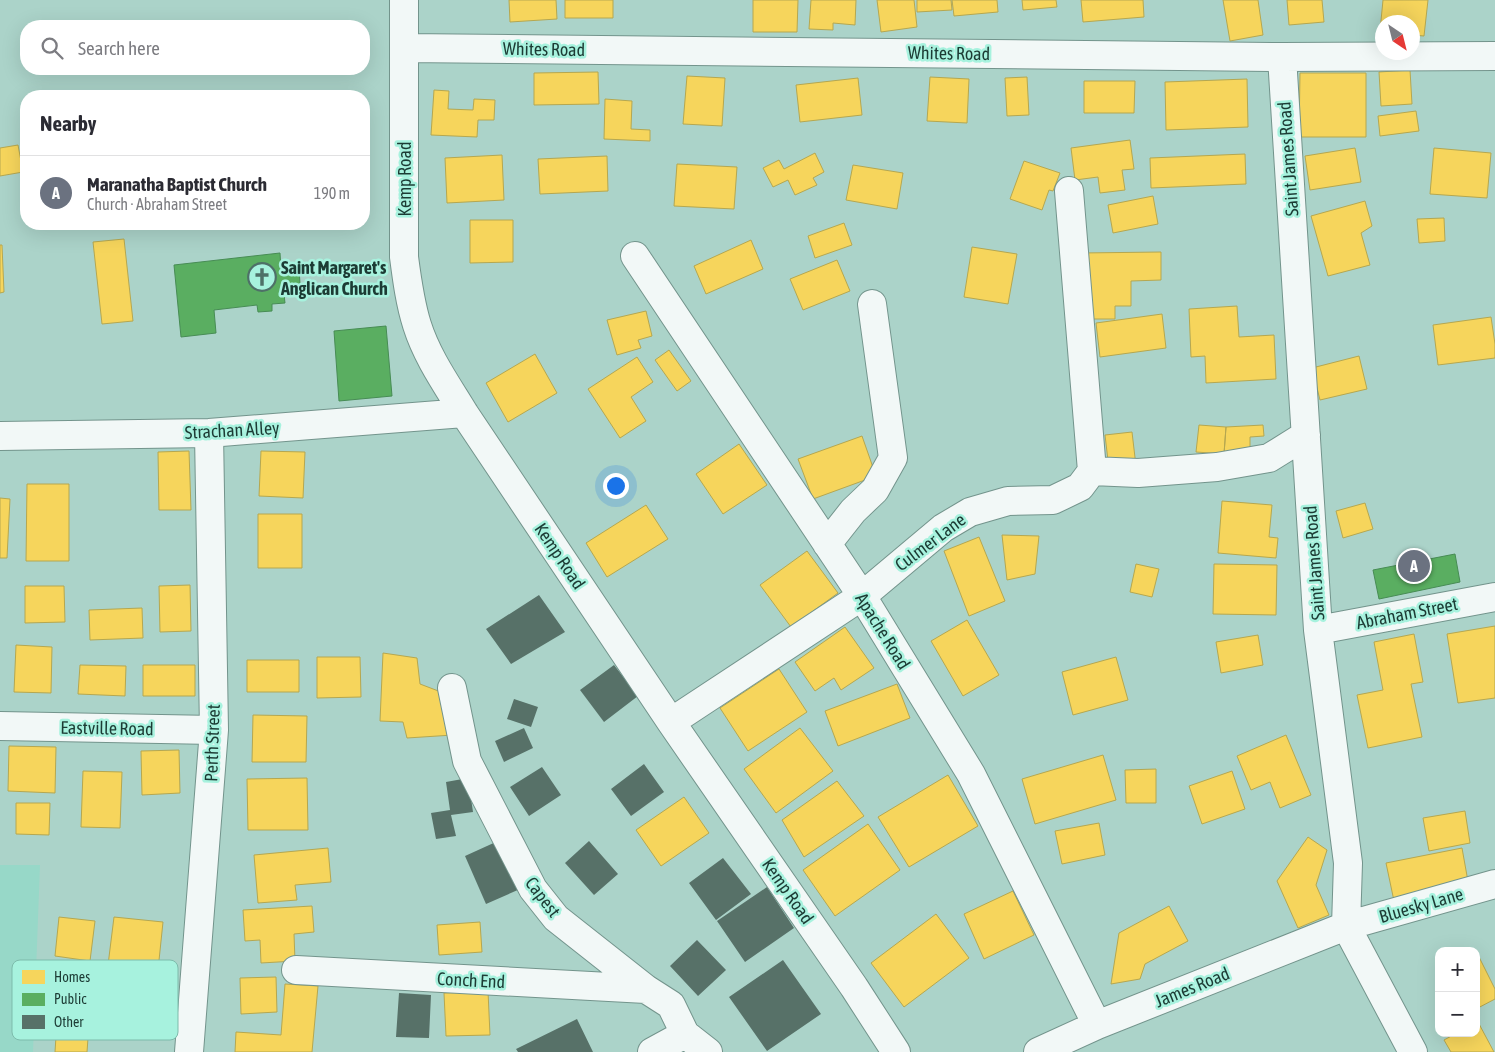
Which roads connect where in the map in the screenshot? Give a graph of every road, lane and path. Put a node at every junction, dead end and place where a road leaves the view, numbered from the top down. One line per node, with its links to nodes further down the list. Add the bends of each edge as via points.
1 (404, 0): 2 (street, Kemp Road)
2 (404, 48): 4 (street, Whites Road); 9 (street, Kemp Road, via 404,257 408,290 418,327 432,359)
3 (1495, 56): 4 (street, Whites Road); 5 (street)
4 (1282, 57): 11 (street, Saint James Road)
5 (1495, 64)
6 (1069, 191): 13 (street)
7 (635, 256): 14 (street, Apache Road)
8 (872, 304): 14 (street, via 893,458 875,490)
9 (464, 413): 10 (street, Strachan Alley); 19 (street, Kemp Road)
10 (209, 433): 12 (street, Strachan Alley); 21 (street, Perth Street)
11 (1306, 435): 13 (street, via 1269,458 1217,467 1138,473); 17 (street, Saint James Road)
12 (0, 436)
13 (1092, 471): 15 (street, Culmer Lane, via 1080,487 1053,500 1008,501 970,512 942,528)
14 (827, 544): 15 (street, Apache Road)
15 (862, 596): 19 (street, Culmer Lane); 26 (street, Apache Road, via 971,774)
16 (1495, 596): 17 (street, Abraham Street)
17 (1318, 630): 23 (street, Saint James Road, via 1348,863)
18 (452, 688): 25 (street, Capest, via 467,761 533,889 556,918)
19 (671, 722): 31 (street, Kemp Road)
20 (0, 726): 21 (street, Eastville Road)
21 (214, 730): 28 (street, Perth Street)
22 (1495, 884): 23 (street, Bluesky Lane)
23 (1346, 926): 26 (street, James Road); 33 (street, Saint James Road)
24 (296, 970): 25 (street, Conch End)
25 (646, 989): 27 (street, Capest, via 671,1005)
26 (1097, 1025): 32 (street, James Road)
27 (685, 1034): 29 (street); 30 (street, Capest)
28 (189, 1052)
29 (652, 1052)
30 (708, 1052)
31 (896, 1052)
32 (1038, 1052)
33 (1413, 1052)

